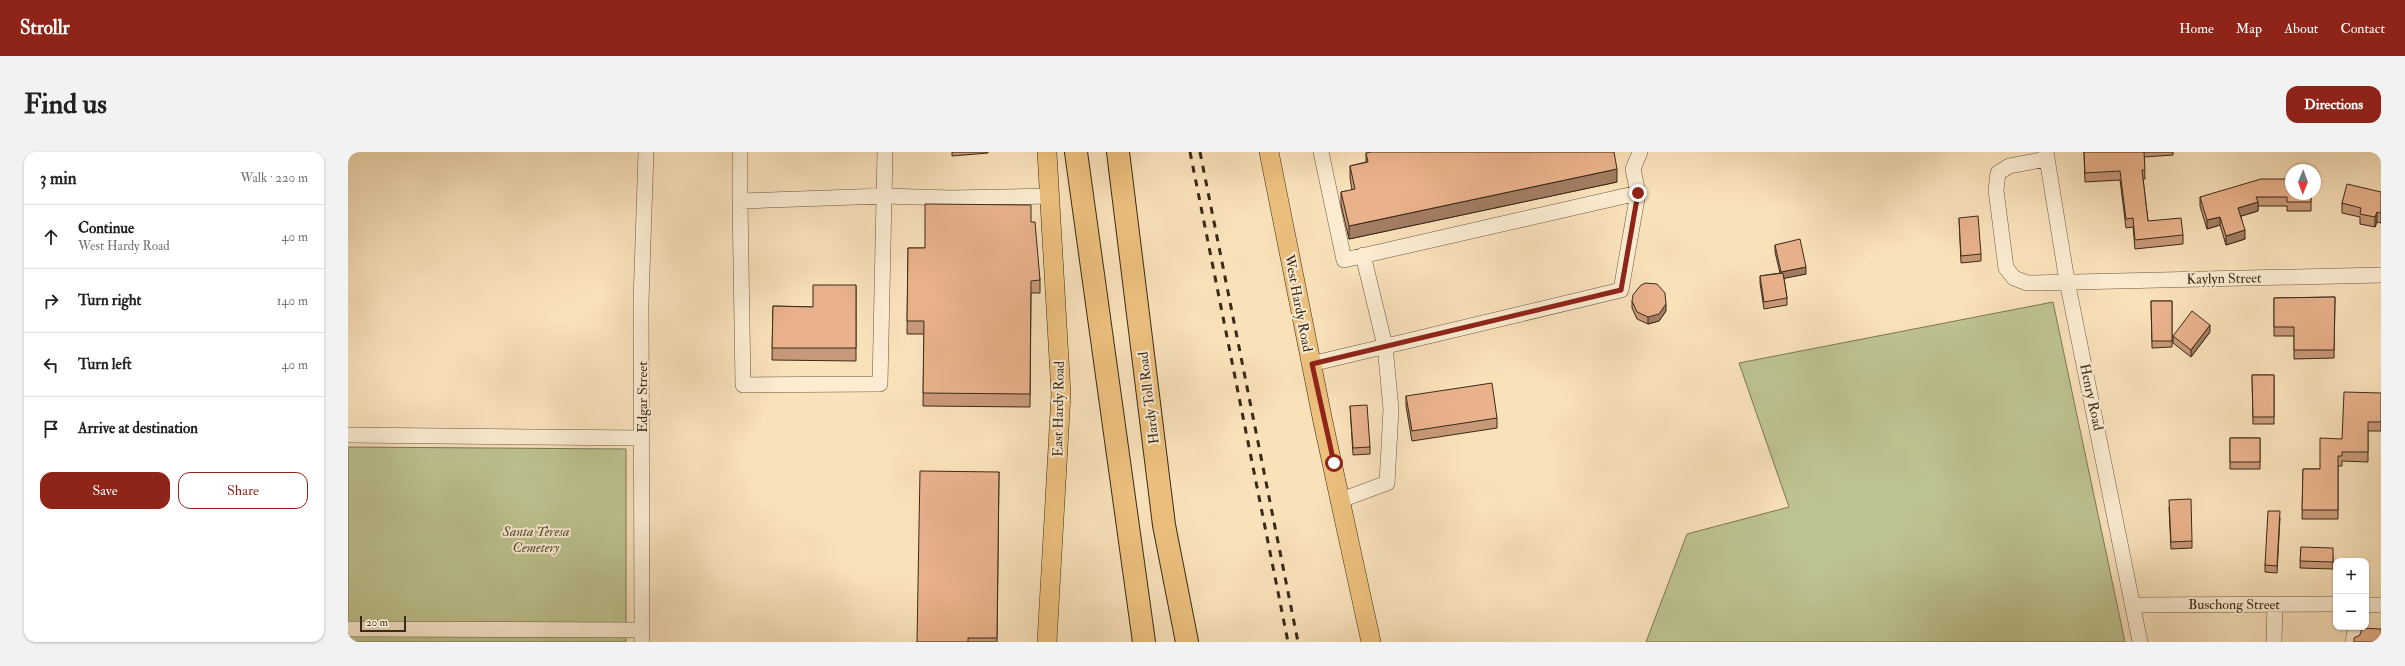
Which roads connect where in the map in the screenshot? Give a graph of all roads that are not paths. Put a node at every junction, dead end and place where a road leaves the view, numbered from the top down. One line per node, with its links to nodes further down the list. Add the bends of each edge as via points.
1 (646, 152): 21 (street, Edgar Street, via 641,302)
2 (740, 152): 14 (street)
3 (885, 152): 12 (street)
4 (1047, 152): 13 (main road, East Hardy Road)
5 (1076, 152): 32 (highway)
6 (1118, 152): 33 (highway, Hardy Toll Road, via 1164,525)
7 (1269, 152): 19 (main road, West Hardy Road)
8 (1321, 152): 15 (street, via 1344,260)
9 (1640, 152): 11 (street, via 1633,169)
10 (2046, 156): 17 (street, Henry Road); 17 (street, Kaylyn Street, via 2009,166 1998,173 1996,190 2006,268 2014,278 2028,283)
11 (1638, 193): 15 (street); 18 (street, via 1621,290)
12 (884, 196): 13 (street); 14 (street); 14 (street, via 880,384 743,384)
13 (1049, 196): 31 (main road, East Hardy Road, via 1061,394)
14 (740, 201)
15 (1363, 255): 18 (street)
16 (2381, 275): 17 (street, Kaylyn Street)
17 (2067, 281): 25 (street, Henry Road)
18 (1385, 346): 19 (street); 22 (street, via 1391,409 1387,483)
19 (1312, 364): 22 (main road, West Hardy Road)
20 (348, 435): 21 (street)
21 (642, 438): 30 (street, Edgar Street)
22 (1341, 500): 34 (main road, West Hardy Road)
23 (2275, 604): 24 (street, Buschong Street); 25 (street, Buschong Street); 36 (street)
24 (2333, 604)
25 (2133, 605): 35 (street, Henry Road)
26 (2369, 605): 27 (street)
27 (2381, 605)
28 (348, 629): 30 (street)
29 (2355, 630): 37 (street)
30 (642, 636)
31 (1047, 642)
32 (1144, 642)
33 (1187, 642)
34 (1371, 642)
35 (2140, 642)
36 (2274, 642)
37 (2353, 642)

